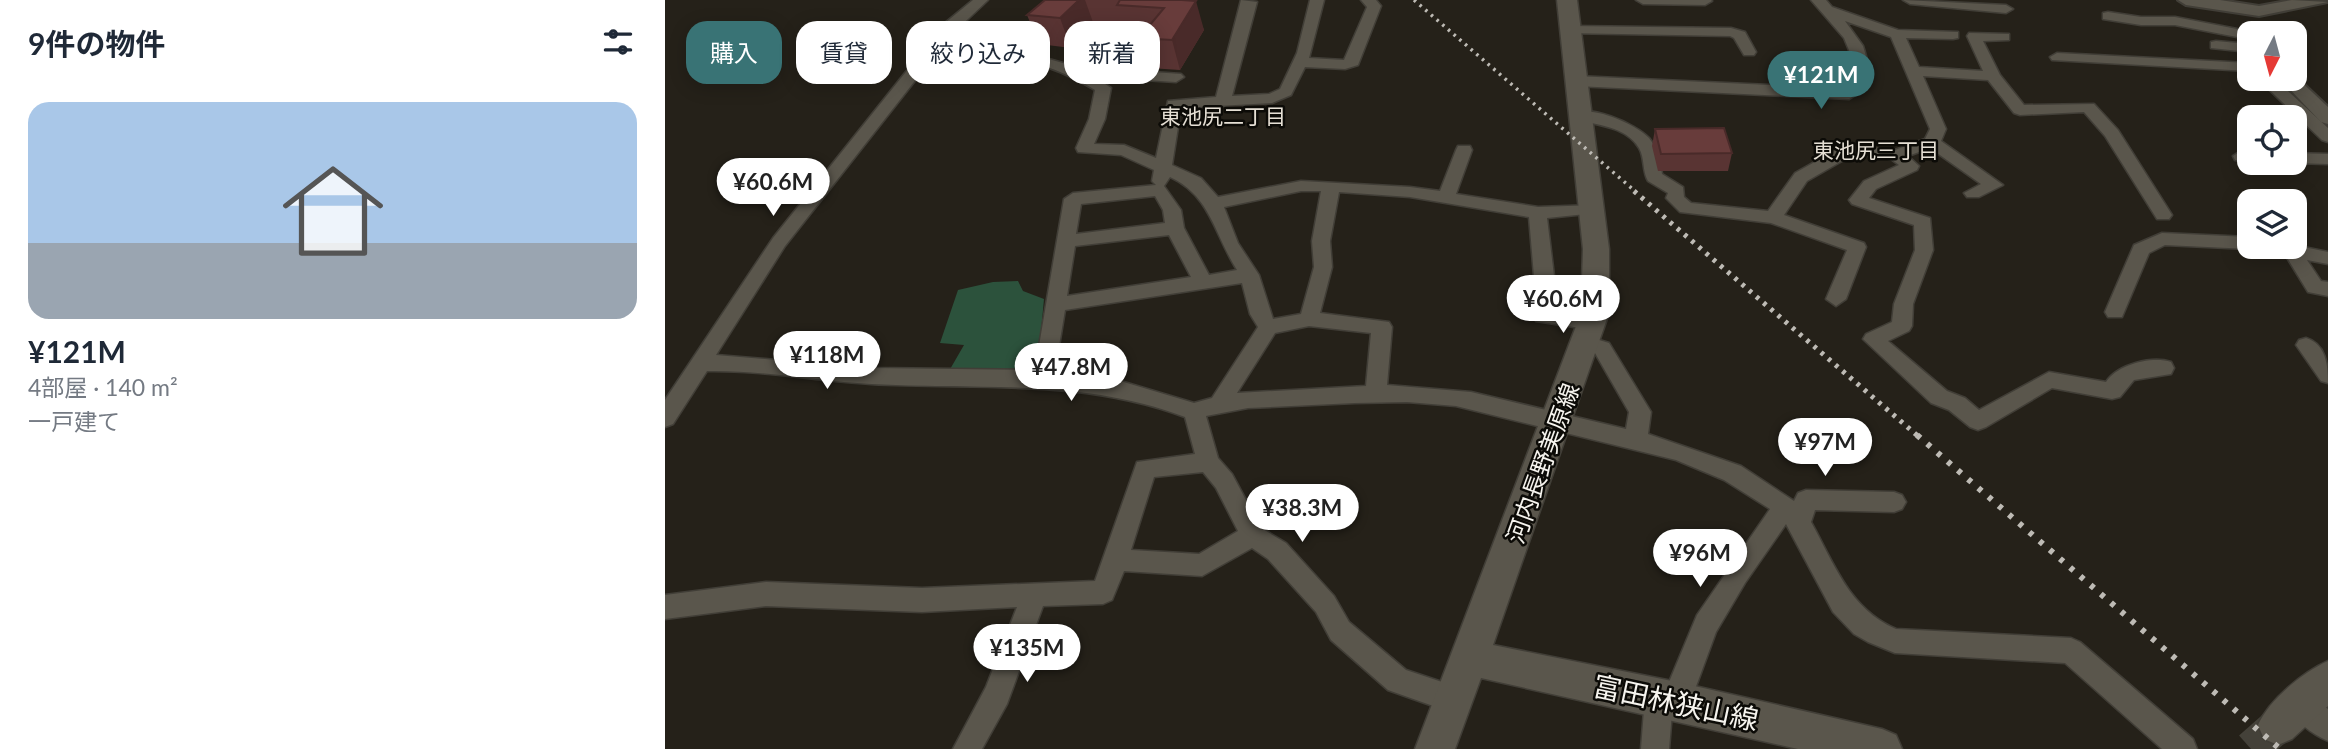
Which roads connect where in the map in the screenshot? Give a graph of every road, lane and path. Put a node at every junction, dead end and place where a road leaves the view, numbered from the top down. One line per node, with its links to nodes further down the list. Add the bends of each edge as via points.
1 (981, 0): 17 (street)
2 (1248, 0): 42 (street)
3 (1317, 0): 30 (street)
4 (1368, 0): 30 (street, via 1374,6 1353,62)
5 (1567, 0): 20 (main road, 河内長野美原線)
6 (1643, 0): 10 (street)
7 (1910, 0): 15 (street)
8 (2186, 0): 13 (street)
9 (2321, 0): 14 (street)
10 (1705, 1)
11 (1823, 5): 22 (street); 38 (street, via 1858,52 1861,64 1797,75)
12 (2006, 9): 15 (street)
13 (2237, 9): 14 (street); 18 (street)
14 (2259, 11): 19 (street)
15 (1946, 15): 22 (street); 23 (street)
16 (2108, 16): 21 (street, via 2141,22 2175,21)
17 (955, 21)
18 (2237, 21)
19 (2260, 21)
20 (1570, 30): 27 (street, via 1731,32 1740,36); 36 (main road, 河内長野美原線)
21 (2237, 33)
22 (1897, 34): 33 (street)
23 (1974, 36): 24 (street); 34 (street)
24 (2004, 37)
25 (2216, 45): 26 (street)
26 (2237, 49)
27 (1749, 52)
28 (1050, 57): 35 (street, via 1081,63 1093,72)
29 (2057, 57): 32 (street)
30 (1300, 62): 42 (street, via 1286,92 1272,98)
31 (1050, 64): 51 (street, via 1077,72 1104,88 1084,148 1124,150)
32 (2237, 66)
33 (1914, 71): 34 (street); 46 (street, via 1938,129)
34 (1993, 76): 59 (street, via 2020,110 2088,107 2112,133)
35 (1176, 77)
36 (1576, 81): 38 (street); 43 (main road, 河内長野美原線)
37 (906, 84): 77 (street, via 779,242)
38 (1796, 90): 41 (street)
39 (2279, 91): 45 (street)
40 (2301, 91): 44 (street)
41 (1849, 94)
42 (1223, 101): 51 (street, via 1174,104)
43 (1580, 116): 57 (main road, 河内長野美原線); 60 (street, via 1638,135 1648,150 1654,177 1677,191 1675,198 1686,208)
44 (2328, 118)
45 (2328, 137)
46 (1933, 142): 48 (street); 54 (street, via 1994,185)
47 (1464, 150): 55 (street)
48 (1896, 155): 60 (street, via 1851,149 1801,177); 78 (street, via 1911,166 1870,185 1858,200 1924,222 1920,233 1924,248 1901,307 1902,326 1873,338 1939,397 1958,404 1978,421 2049,380 2112,391 2115,382 2137,369)
49 (2307, 158): 50 (street)
50 (2328, 159)
51 (1163, 169): 53 (street); 56 (street, via 1195,182)
52 (1331, 186): 55 (street); 56 (street, via 1301,186); 73 (street, via 1321,241 1322,267)
53 (1160, 190): 61 (street, via 1172,210); 62 (street, via 1073,199)
54 (1973, 193)
55 (1446, 198): 58 (street)
56 (1214, 203): 67 (street, via 1229,243)
57 (1590, 209): 58 (street); 75 (main road, 河内長野美原線, via 1597,297)
58 (1538, 213): 75 (street, via 1543,316)
59 (2163, 215)
60 (1773, 217): 70 (street, via 1857,247)
61 (1175, 228): 62 (street); 68 (street)
62 (1066, 242): 71 (street)
63 (2237, 242): 72 (street, via 2162,239 2141,249)
64 (2307, 254): 65 (street)
65 (2328, 258)
66 (2297, 259): 69 (street, via 2315,287)
67 (1249, 275): 68 (street); 74 (street, via 1259,314)
68 (1203, 282): 71 (street)
69 (2328, 289)
70 (1836, 299)
71 (1057, 304): 80 (street, via 1049,346)
72 (2115, 312)
73 (1309, 319): 74 (street); 81 (street, via 1383,327)
74 (1268, 327): 82 (street)
75 (1590, 333): 85 (main road, 河内長野美原線); 86 (street, via 1640,412)
76 (2306, 345): 79 (street)
77 (701, 363): 80 (street, via 782,365 868,376); 84 (street)
78 (2164, 368)
79 (2328, 375)
80 (1035, 381): 83 (street, via 1115,388)
81 (1376, 392): 82 (street); 85 (street, via 1500,406)
82 (1219, 404): 83 (street)
83 (1194, 412): 87 (street)
84 (665, 418)
85 (1557, 423): 86 (street); 94 (main road, 河内長野美原線)
86 (1636, 440): 89 (street, via 1712,461)
87 (1208, 462): 90 (street, via 1224,481); 91 (street, via 1145,470)
88 (1894, 502): 89 (street, via 1806,500)
89 (1792, 514): 96 (street, via 1728,585); 101 (street, via 1835,594 1852,618 1873,633 1895,641 2071,651)
90 (1252, 535): 91 (street, via 1202,565); 95 (street, via 1277,551 1325,604 1340,631 1398,681)
91 (1116, 560): 92 (street, via 1103,592)
92 (1034, 596): 93 (street, via 922,600 766,594); 97 (street, via 997,695)
93 (665, 607)
94 (1469, 658): 95 (main road, 河内長野美原線); 96 (main road, 富田林狭山線)
95 (1453, 699): 98 (main road, 河内長野美原線)
96 (1668, 699): 99 (street); 100 (main road, 富田林狭山線)
97 (967, 749)
98 (1435, 749)
99 (1655, 749)
100 (1882, 749)
101 (2183, 749)

